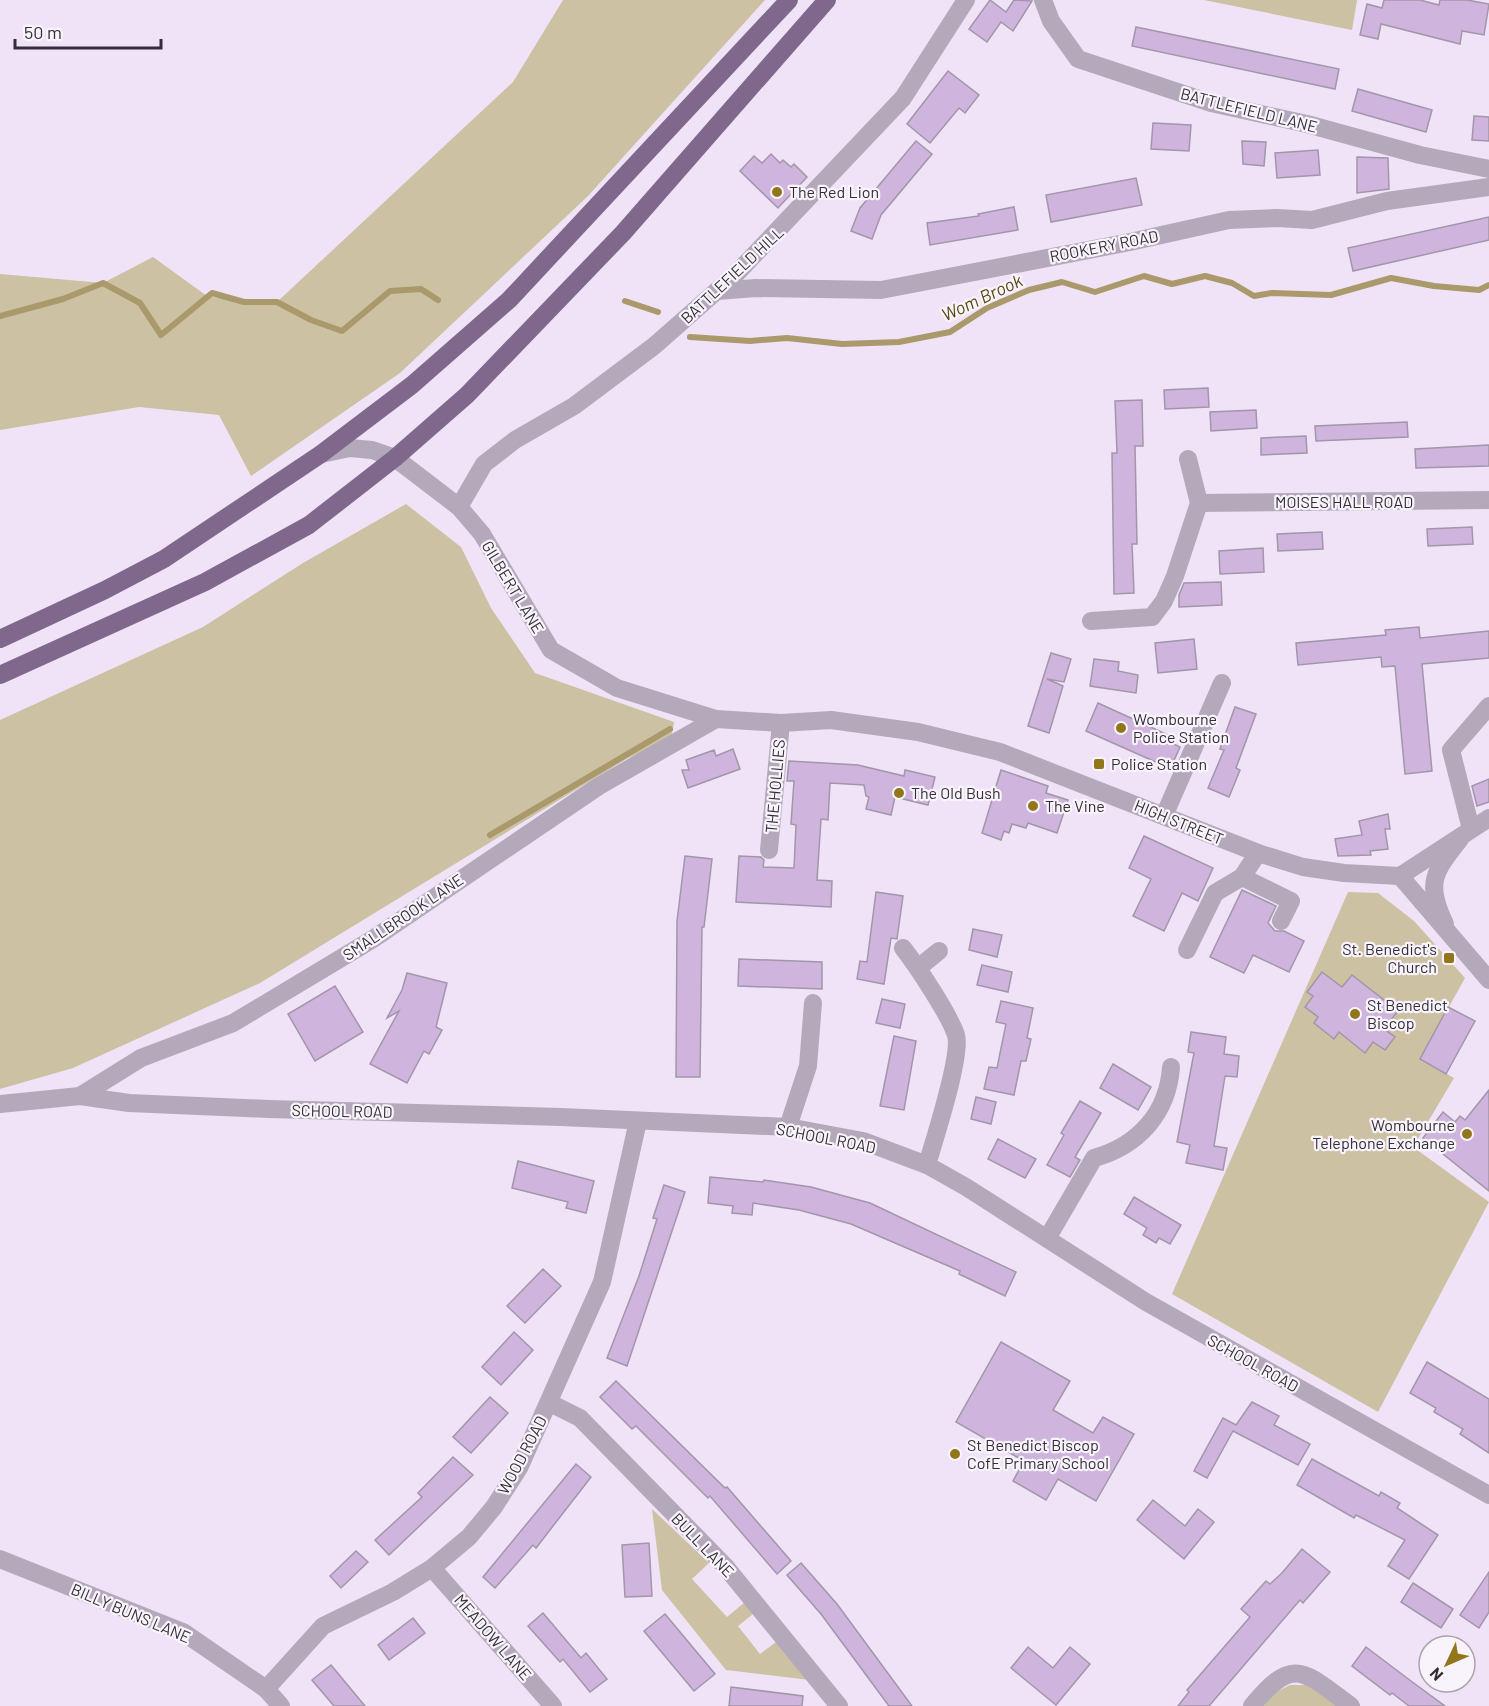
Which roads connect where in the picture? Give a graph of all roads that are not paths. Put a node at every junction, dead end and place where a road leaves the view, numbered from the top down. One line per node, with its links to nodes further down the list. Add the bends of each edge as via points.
1 (789, 0): 8 (highway, via 509,300 412,385)
2 (827, 0): 9 (highway, via 623,232 466,395)
3 (966, 0): 7 (street, BATTLEFIELD HILL, via 903,98)
4 (1043, 0): 5 (street, BATTLEFIELD LANE, via 1078,59 1211,103)
5 (1489, 169)
6 (1489, 187): 7 (street, ROOKERY ROAD, via 1387,201 1312,220 1230,220 881,290)
7 (717, 291): 13 (street, BATTLEFIELD HILL, via 654,346 574,406 515,440 484,464)
8 (321, 454): 9 (street, GILBERT LANE, via 350,448); 15 (highway, via 164,559)
9 (395, 458): 13 (street, GILBERT LANE); 16 (highway, via 298,531 205,582)
10 (1188, 459): 12 (street)
11 (1489, 500): 12 (street, MOISES HALL ROAD)
12 (1199, 503): 14 (street, via 1175,576 1152,617)
13 (459, 507): 19 (street, GILBERT LANE, via 482,534 551,650 617,688)
14 (1091, 621)
15 (0, 639)
16 (0, 675)
17 (1222, 683): 21 (street)
18 (1489, 706): 23 (street, via 1451,750)
19 (716, 719): 20 (street, HIGH STREET); 37 (street, SMALLBROOK LANE, via 599,786 373,939 233,1023 141,1058)
20 (781, 723): 21 (street, HIGH STREET, via 831,720 918,732 1000,752); 24 (street, THE HOLLIES)
21 (1164, 816): 25 (street, HIGH STREET)
22 (1489, 818): 23 (street)
23 (1467, 831): 26 (street); 29 (street, via 1435,871 1434,902)
24 (769, 850)
25 (1258, 854): 26 (street, HIGH STREET, via 1303,867); 27 (street)
26 (1400, 876): 29 (street)
27 (1242, 877): 28 (street, via 1291,901); 31 (street, via 1215,892)
28 (1281, 921)
29 (1455, 944): 34 (street)
30 (903, 948): 33 (street)
31 (1188, 950)
32 (939, 951): 33 (street)
33 (918, 968): 41 (street, via 956,1036 954,1063)
34 (1489, 980)
35 (813, 1003): 40 (street, via 808,1066)
36 (1172, 1067): 42 (street, via 1170,1087 1153,1122 1112,1154 1094,1158)
37 (80, 1096): 38 (street, SCHOOL ROAD); 39 (street, SCHOOL ROAD, via 152,1104)
38 (0, 1104)
39 (639, 1121): 40 (street, SCHOOL ROAD); 43 (street, WOOD ROAD, via 602,1282)
40 (788, 1127): 41 (street, SCHOOL ROAD, via 862,1142)
41 (927, 1165): 42 (street, SCHOOL ROAD)
42 (1048, 1237): 44 (street, SCHOOL ROAD, via 1174,1319)
43 (549, 1403): 46 (street, WOOD ROAD, via 519,1468 494,1507 469,1537); 50 (street, BULL LANE, via 579,1418 725,1566)
44 (1489, 1495)
45 (0, 1559): 47 (street, BILLY BUNS LANE, via 183,1632)
46 (432, 1568): 47 (street, WOOD ROAD, via 323,1626); 49 (street, MEADOW LANE)
47 (266, 1689): 48 (street, BILLY BUNS LANE)
48 (281, 1706)
49 (553, 1706)
50 (839, 1706)
51 (1252, 1706): 52 (street, via 1271,1682 1295,1673 1312,1678)
52 (1351, 1706)

